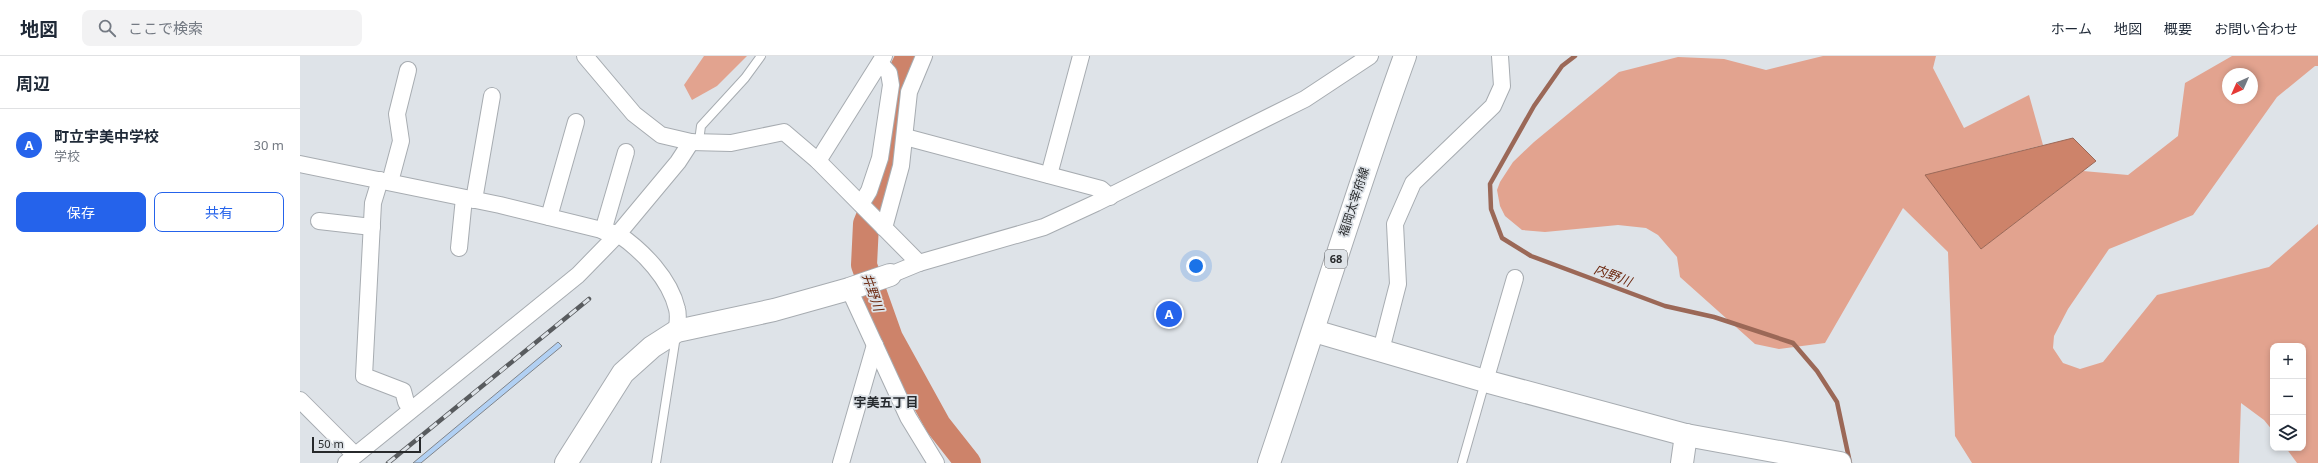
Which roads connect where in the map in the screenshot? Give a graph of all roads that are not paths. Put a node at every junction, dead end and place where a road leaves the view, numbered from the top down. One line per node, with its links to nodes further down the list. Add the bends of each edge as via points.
1 (585, 56): 13 (street, via 634,114 661,135)
2 (761, 56): 13 (lane, via 745,78 701,126)
3 (924, 56): 25 (street, via 910,92 902,166)
4 (1081, 56): 17 (street)
5 (1405, 56): 32 (street, 福岡太宰府線 / 68, via 1363,172)
6 (1500, 56): 35 (street, via 1502,86 1494,106 1413,183 1395,224 1398,284)
7 (1362, 59): 19 (street, via 1305,99)
8 (882, 60): 15 (street); 21 (street, via 889,73 890,85 880,158 869,192)
9 (408, 70): 18 (street, via 397,114 401,140)
10 (492, 96): 20 (street)
11 (576, 122): 22 (street)
12 (909, 138): 17 (street)
13 (695, 141): 15 (street, via 731,143 784,132); 26 (street)
14 (626, 152): 26 (street)
15 (818, 161): 21 (street)
16 (300, 164): 18 (street)
17 (1049, 175): 19 (street, via 1102,189)
18 (385, 181): 20 (street); 24 (street, via 373,203)
19 (1110, 197): 28 (street, via 1044,227)
20 (469, 199): 22 (street); 27 (street)
21 (861, 204): 25 (street)
22 (549, 218): 26 (street)
23 (319, 221): 24 (street)
24 (372, 226): 38 (street, via 364,376 403,391)
25 (884, 228): 28 (street)
26 (611, 233): 33 (street, via 632,244 666,280 678,310); 38 (street, via 578,275)
27 (459, 248)
28 (919, 263): 29 (street)
29 (890, 275): 31 (street)
30 (1515, 278): 36 (street)
31 (849, 289): 33 (street, via 774,310); 34 (street)
32 (1314, 330): 35 (street); 46 (street, 福岡太宰府線 / 68)
33 (677, 331): 42 (street, via 652,347 623,373); 43 (lane)
34 (875, 345): 44 (street); 45 (street, via 908,417)
35 (1381, 350): 36 (street)
36 (1485, 381): 39 (street); 47 (lane)
37 (300, 400): 40 (street)
38 (411, 409): 40 (street)
39 (1686, 435): 41 (street); 48 (street)
40 (350, 459)
41 (1833, 462)
42 (566, 463)
43 (656, 463)
44 (841, 463)
45 (936, 463)
46 (1269, 463)
47 (1462, 463)
48 (1683, 463)

